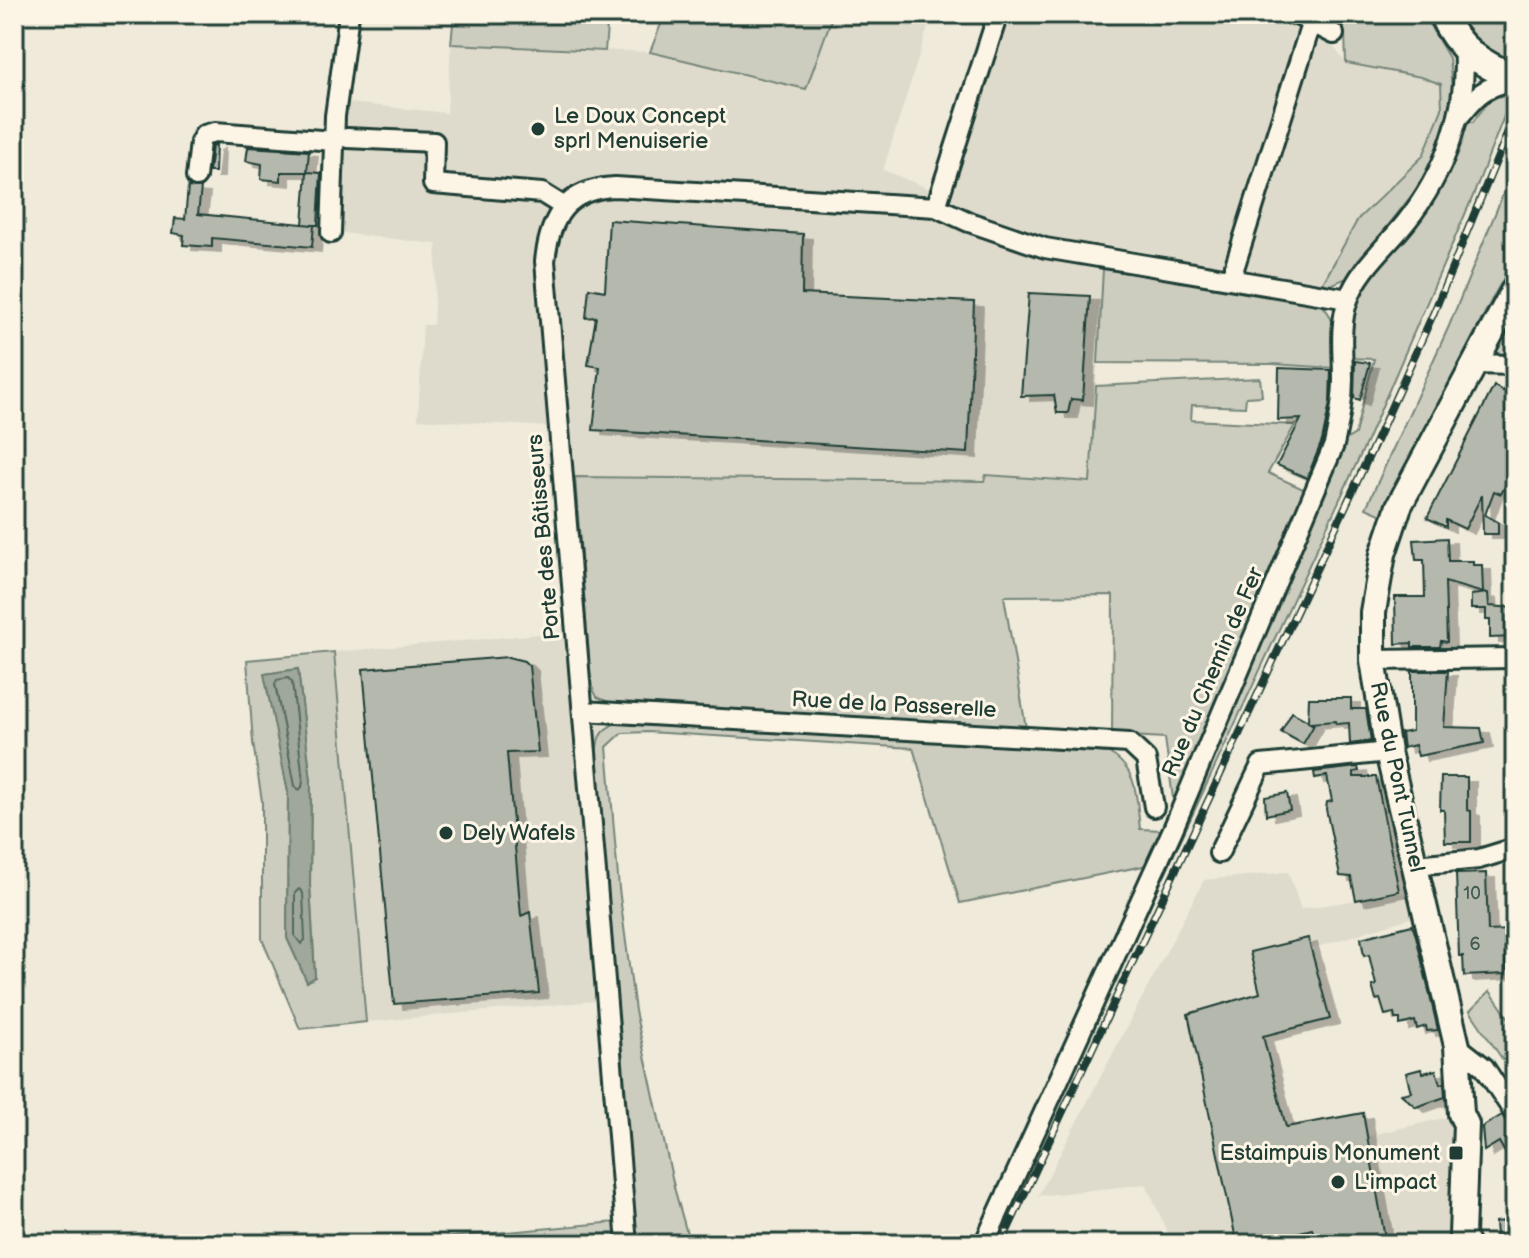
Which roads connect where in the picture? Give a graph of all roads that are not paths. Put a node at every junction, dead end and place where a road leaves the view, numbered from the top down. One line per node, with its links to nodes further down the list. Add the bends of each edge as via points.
1 (349, 14): 9 (street)
2 (998, 14): 12 (street)
3 (1442, 14): 6 (highway)
4 (1303, 18): 5 (street); 14 (street)
5 (1334, 34)
6 (1463, 47): 7 (highway); 8 (street, Rue du Chemin de Fer)
7 (1515, 79): 8 (street, Rue du Chemin de Fer, via 1477,94)
8 (1458, 120): 16 (street, Rue du Chemin de Fer, via 1437,172 1408,220)
9 (341, 140): 10 (street, via 215,132 200,142); 11 (street, via 434,142 433,184 542,193); 13 (street)
10 (196, 177)
11 (563, 206): 12 (street, via 598,188 615,187); 21 (street, Porte des Bâtisseurs, via 552,223 545,261)
12 (936, 207): 14 (street, via 1045,248)
13 (331, 233)
14 (1231, 278): 16 (street)
15 (1515, 288): 17 (main road, Rue du Pont Tunnel)
16 (1348, 299): 30 (street, Rue du Chemin de Fer, via 1342,412 1334,445 1173,829)
17 (1472, 364): 18 (street); 20 (main road, Rue du Pont Tunnel, via 1399,506 1383,554 1373,612)
18 (1515, 365)
19 (1515, 658): 20 (street)
20 (1373, 660): 22 (main road, Rue du Pont Tunnel)
21 (583, 711): 23 (street, Rue de la Passerelle, via 1129,743 1146,759); 29 (street, Porte des Bâtisseurs)
22 (1388, 752): 25 (street, via 1261,765); 26 (main road, Rue du Pont Tunnel)
23 (1154, 807)
24 (1515, 848): 26 (street, via 1479,859)
25 (1219, 853)
26 (1415, 865): 27 (main road, Rue du Pont Tunnel)
27 (1457, 1046): 28 (street, via 1484,1067); 31 (main road, Rue du Pont Tunnel, via 1466,1124)
28 (1515, 1114)
29 (627, 1244)
30 (984, 1244)
31 (1466, 1244)

